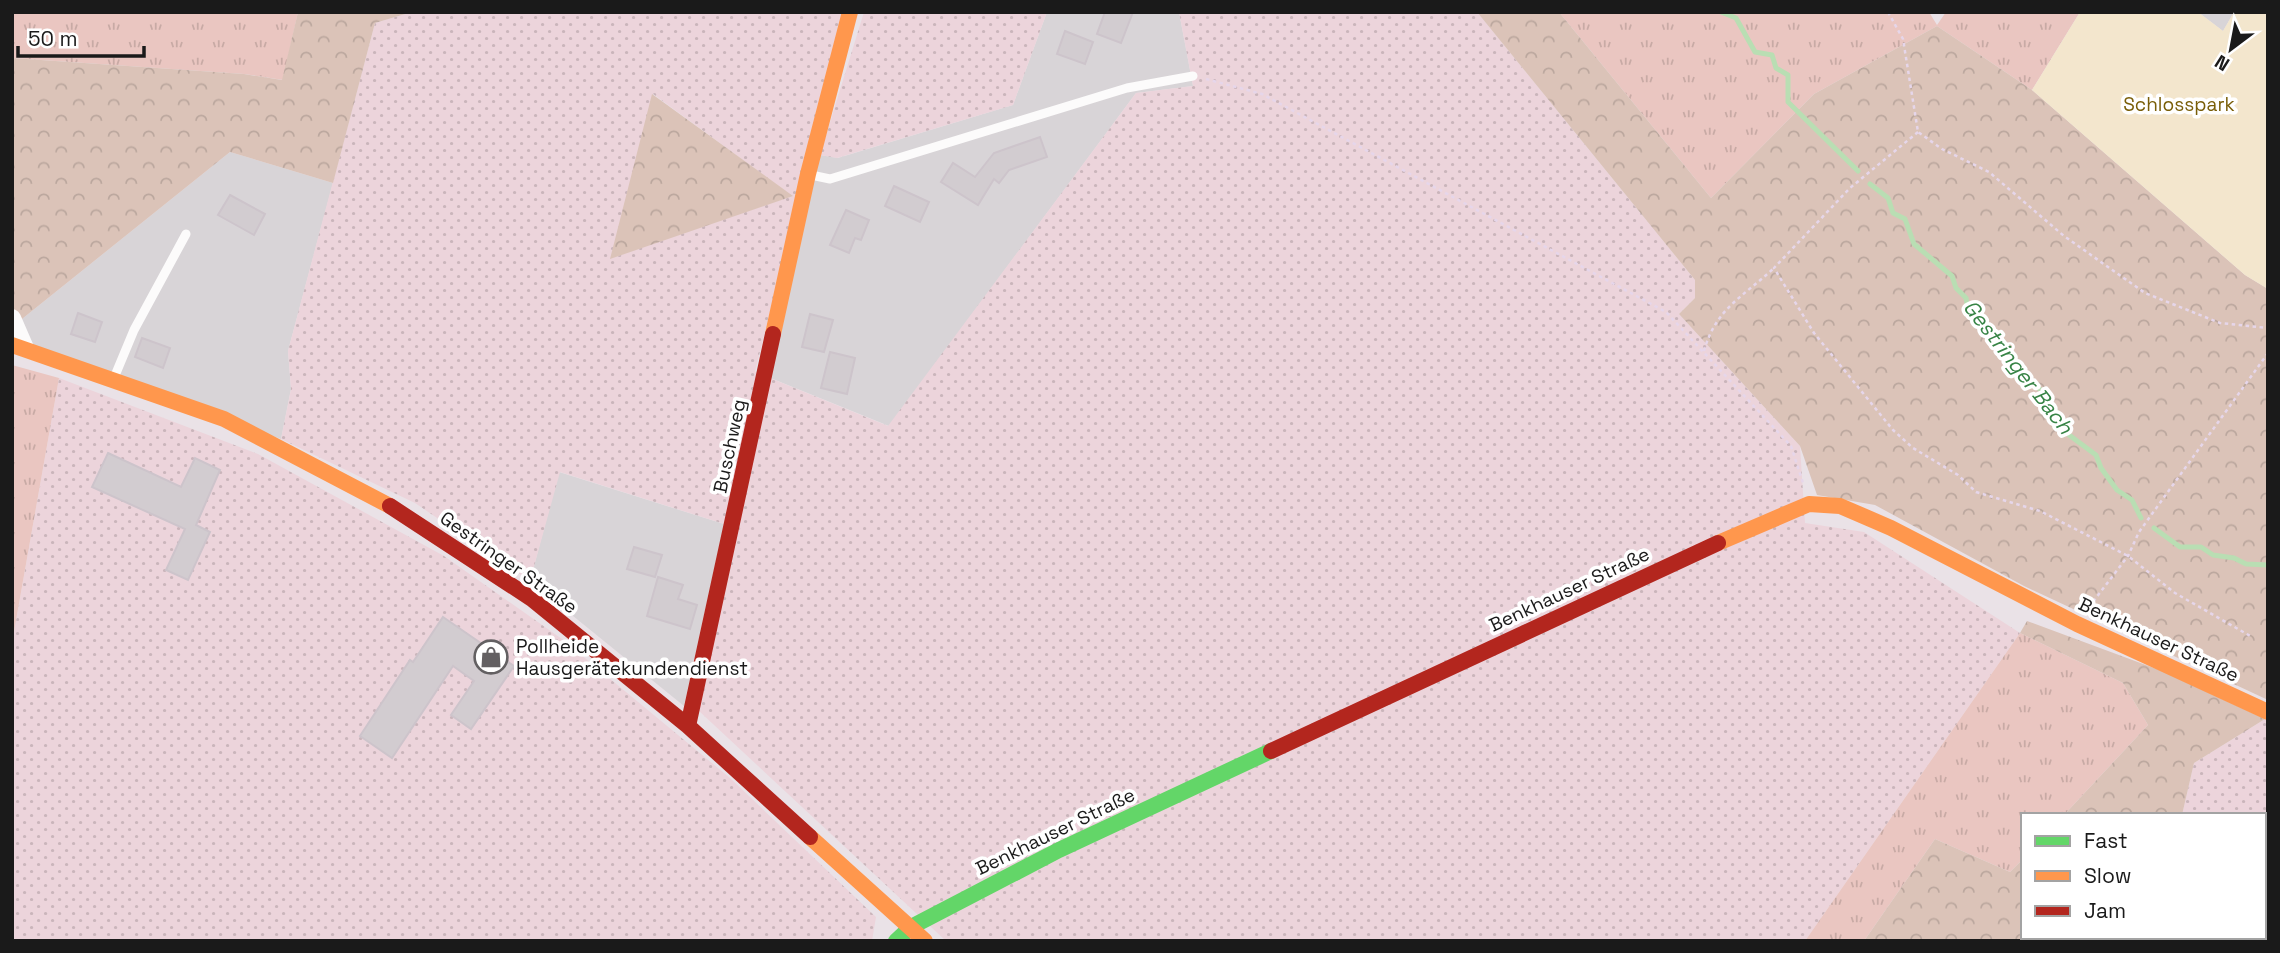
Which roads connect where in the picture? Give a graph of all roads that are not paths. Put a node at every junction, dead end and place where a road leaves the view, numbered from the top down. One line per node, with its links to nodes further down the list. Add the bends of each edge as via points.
1 (850, 12): 3 (street, Buschweg)
2 (1193, 76): 3 (lane, via 1127,88 830,179)
3 (808, 174): 9 (street, Buschweg)
4 (186, 234): 7 (lane, via 134,330)
5 (12, 318): 6 (street)
6 (19, 346): 7 (street, Gestringer Straße)
7 (114, 379): 9 (street, Gestringer Straße, via 224,419 370,493 532,599)
8 (2268, 712): 10 (street, Benkhauser Straße, via 2077,624 1891,528 1840,506 1809,504 1059,850)
9 (688, 726): 10 (street, Gestringer Straße)
10 (911, 927): 11 (street, Benkhauser Straße); 12 (street, Gestringer Straße)
11 (895, 941)
12 (925, 941)

